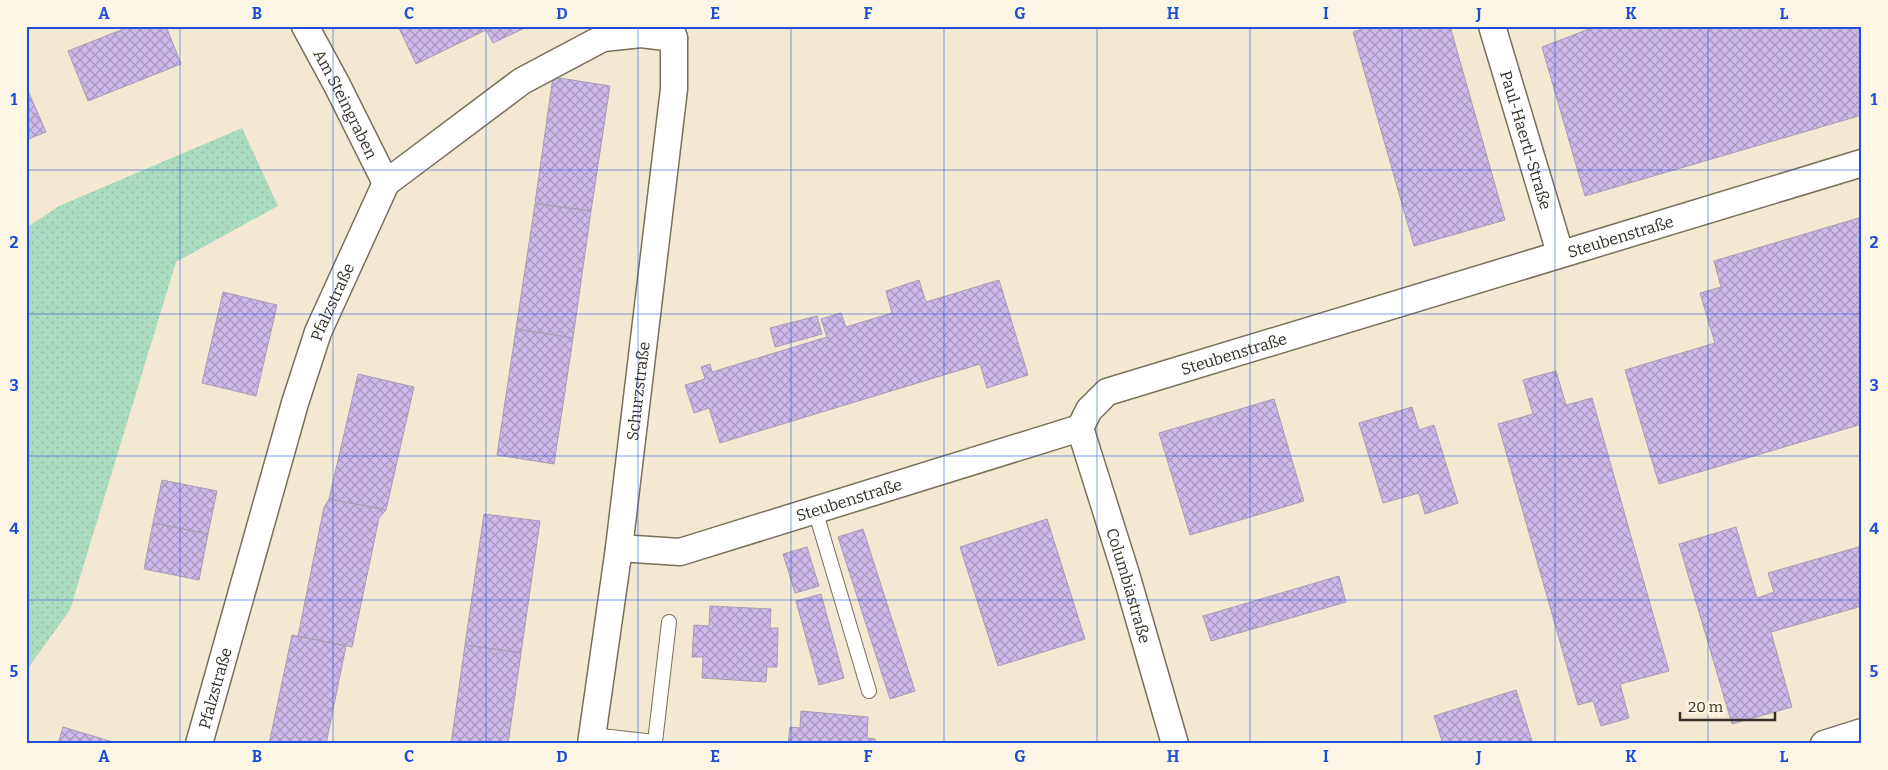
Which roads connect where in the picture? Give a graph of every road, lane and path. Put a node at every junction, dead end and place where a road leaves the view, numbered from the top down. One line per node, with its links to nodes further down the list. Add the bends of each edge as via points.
1 (304, 26): 5 (street, Am Steingraben)
2 (1492, 26): 6 (street, Paul-Haertl-Straße)
3 (677, 30): 5 (street, Pfalzstraße, via 603,38 522,81); 9 (street, Schurzstraße, via 674,89)
4 (1862, 163): 6 (street, Steubenstraße)
5 (386, 182): 14 (street, Pfalzstraße, via 318,332)
6 (1560, 253): 7 (street, Steubenstraße, via 1106,392 1089,410)
7 (1080, 428): 8 (street, Steubenstraße); 15 (street, Columbiastraße)
8 (815, 510): 9 (street, Steubenstraße, via 680,552); 11 (lane)
9 (619, 548): 13 (street, Schurzstraße)
10 (669, 622): 13 (lane, via 655,742)
11 (869, 691)
12 (1862, 732): 16 (street)
13 (592, 739)
14 (199, 744)
15 (1175, 744)
16 (1824, 744)

